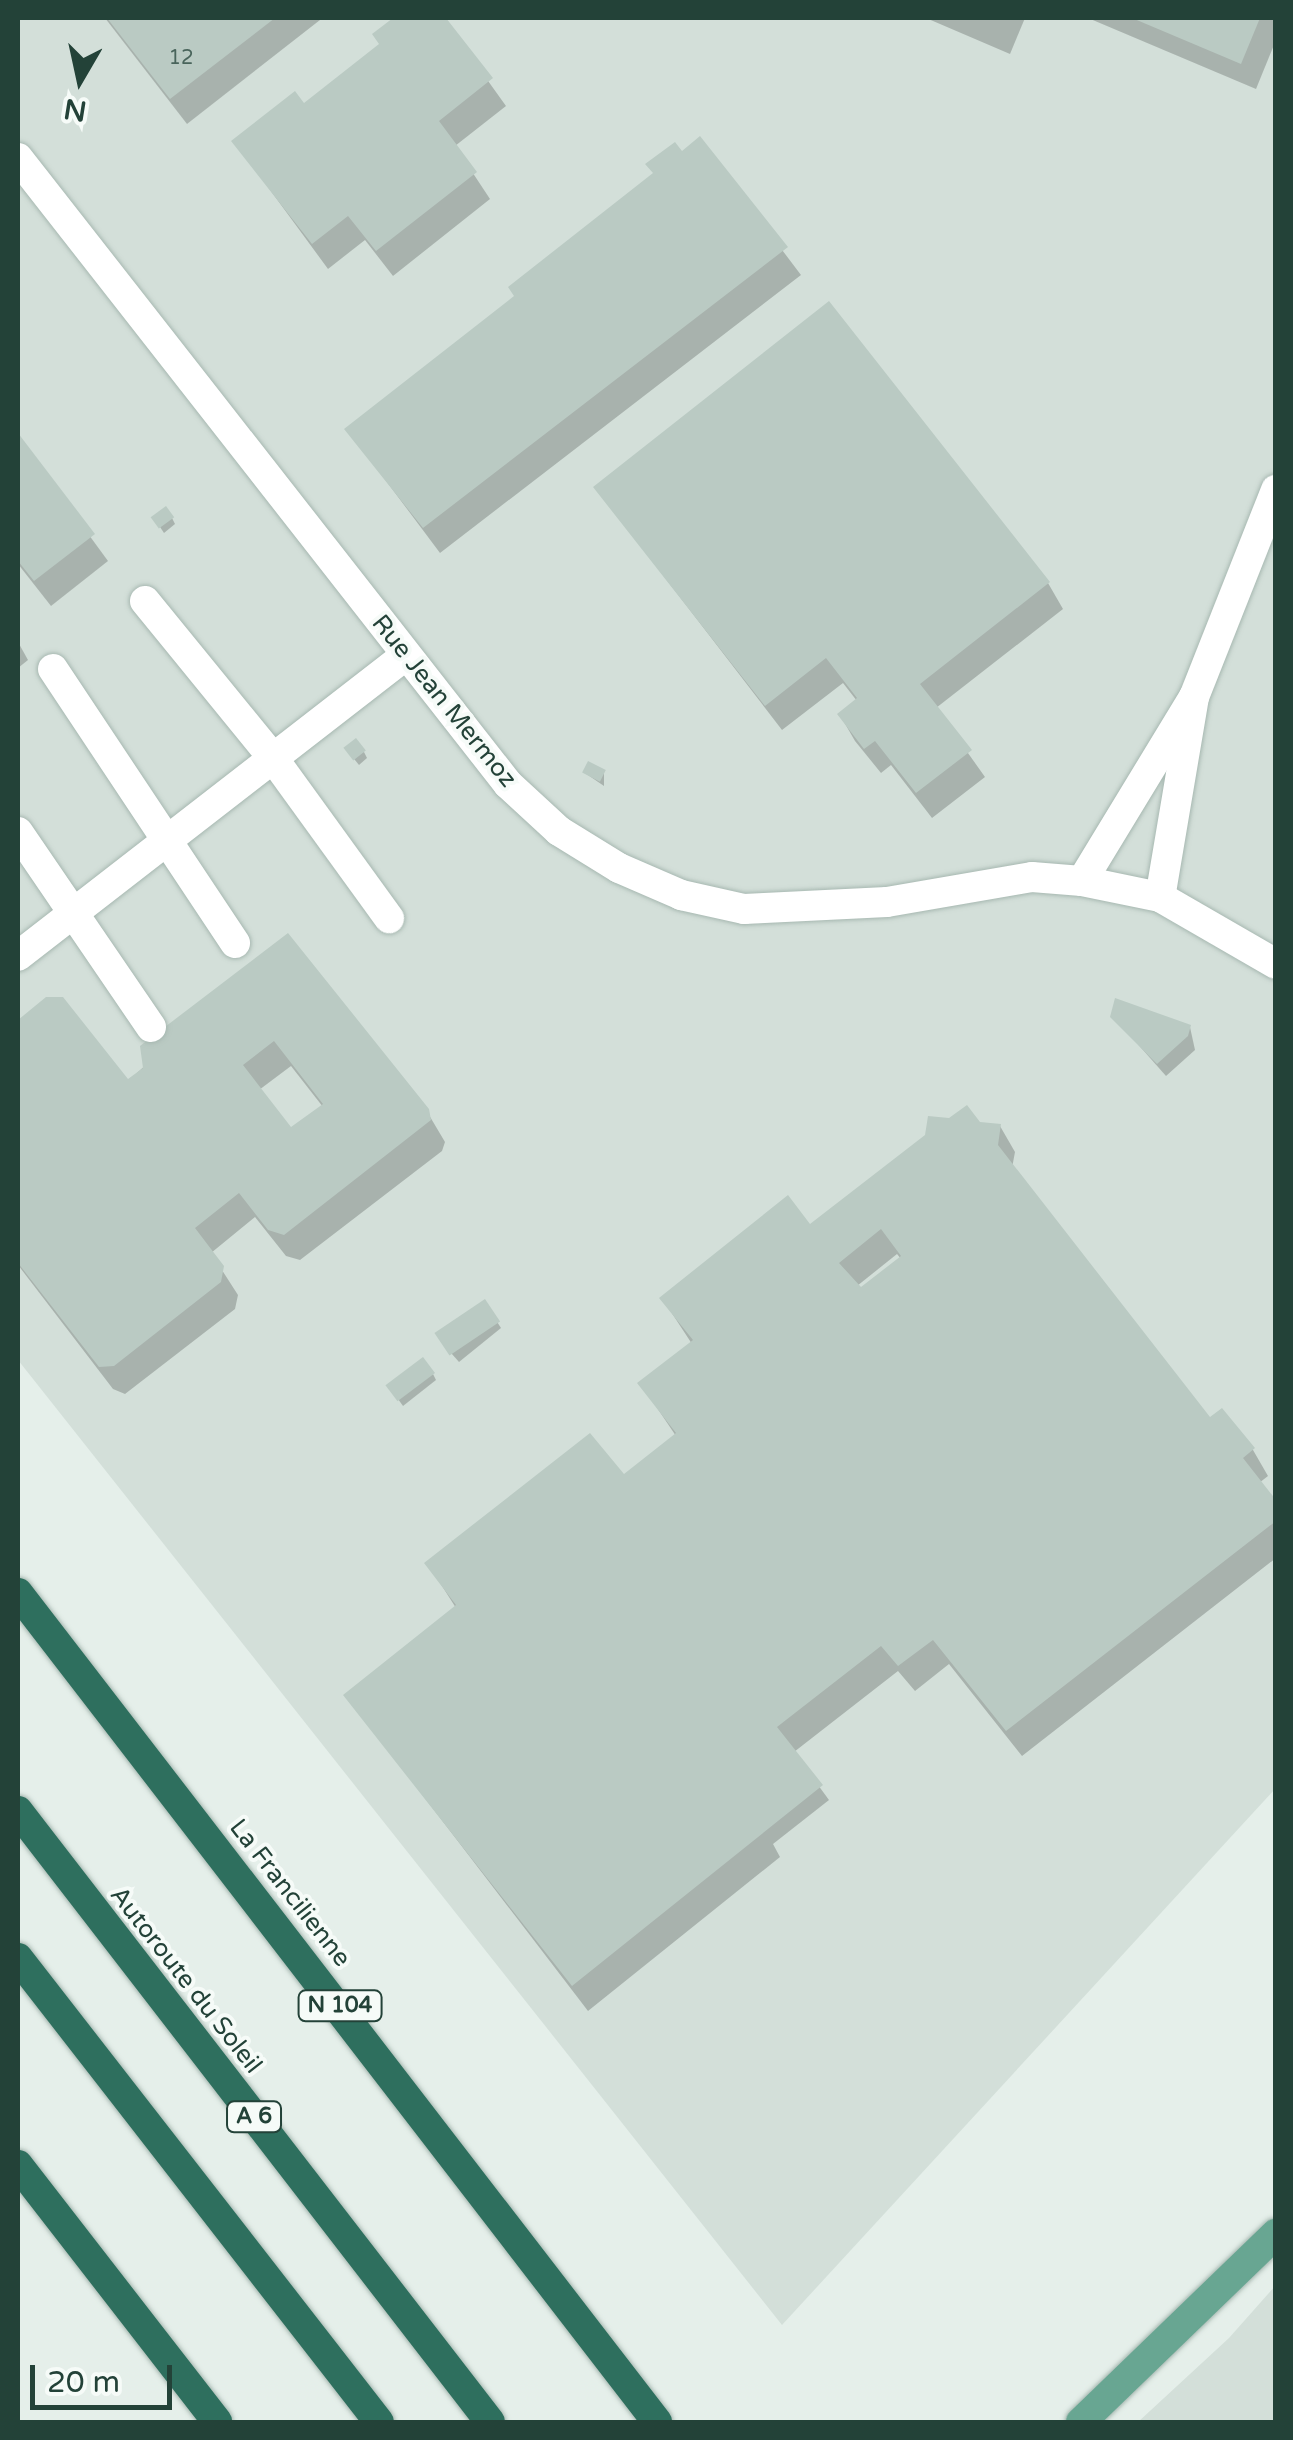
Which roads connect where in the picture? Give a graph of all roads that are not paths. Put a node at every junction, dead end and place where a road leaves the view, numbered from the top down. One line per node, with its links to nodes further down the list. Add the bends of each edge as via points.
1 (18, 158): 4 (street, Rue Jean Mermoz)
2 (1276, 490): 6 (street)
3 (145, 600): 7 (street)
4 (406, 655): 7 (street); 10 (street, Rue Jean Mermoz, via 508,784 559,831 619,868 681,894 744,908 802,909 1032,877)
5 (53, 670): 9 (street)
6 (1194, 697): 10 (street); 11 (street)
7 (273, 758): 9 (street); 13 (street)
8 (18, 832): 12 (street)
9 (170, 838): 12 (street); 14 (street)
10 (1082, 881): 11 (street, Rue Jean Mermoz)
11 (1160, 897): 16 (street, Rue Jean Mermoz)
12 (76, 912): 15 (street); 17 (street)
13 (389, 918)
14 (235, 942)
15 (18, 956)
16 (1276, 964)
17 (151, 1027)
18 (18, 1593): 26 (highway, La Francilienne / N 104)
19 (18, 1811): 25 (highway, Autoroute du Soleil / A 6)
20 (18, 1958): 24 (highway)
21 (18, 2165): 23 (highway)
22 (1276, 2234): 27 (main road)
23 (217, 2422)
24 (379, 2422)
25 (490, 2422)
26 (657, 2422)
27 (1081, 2422)

